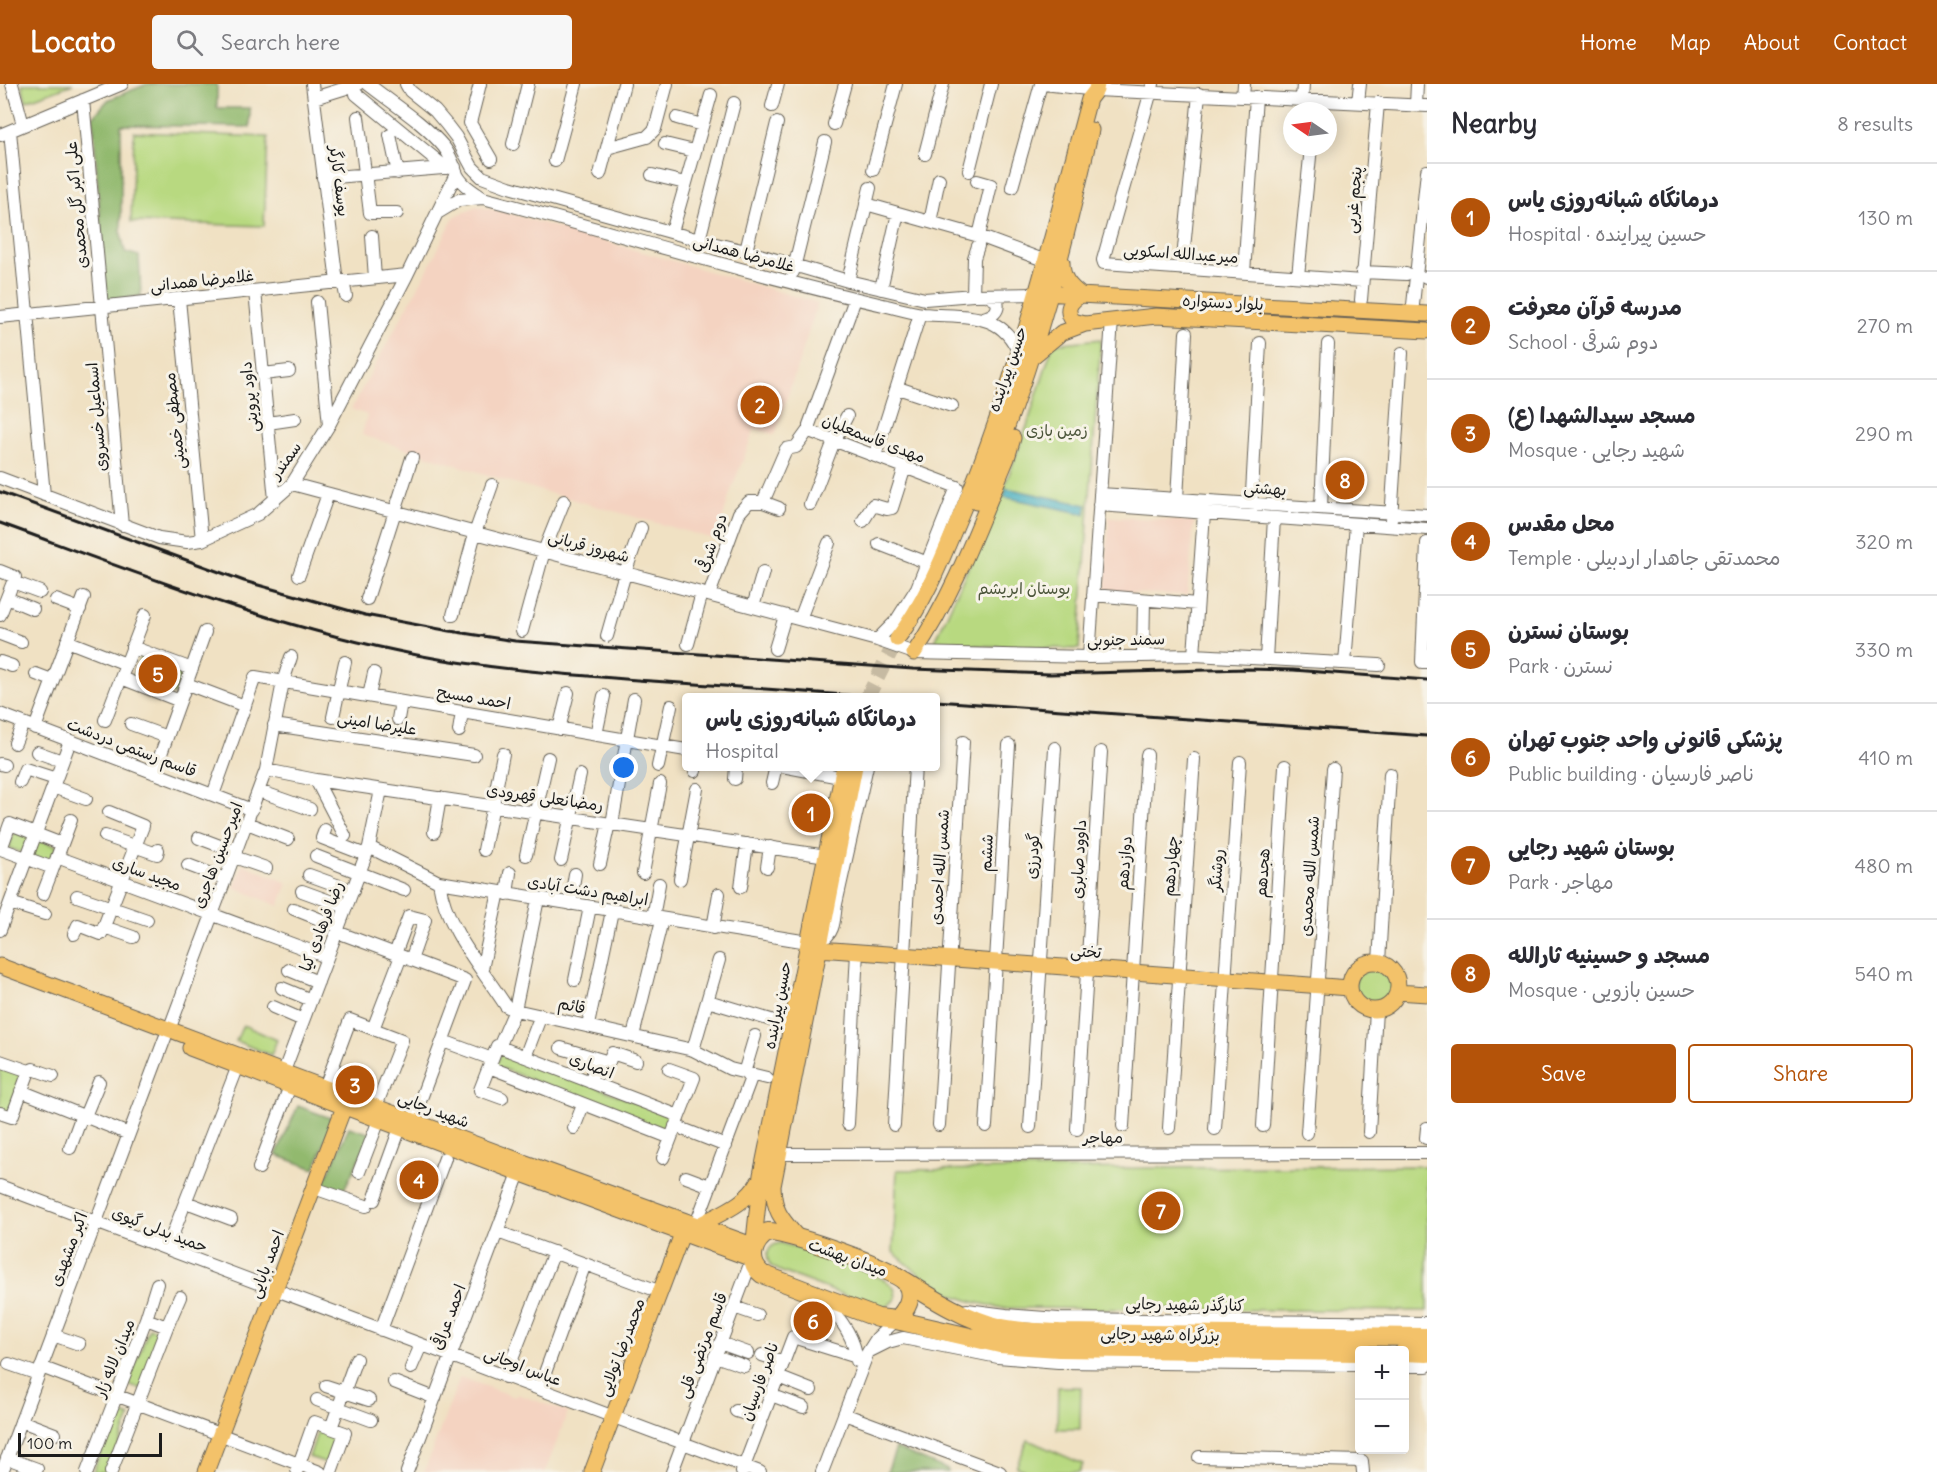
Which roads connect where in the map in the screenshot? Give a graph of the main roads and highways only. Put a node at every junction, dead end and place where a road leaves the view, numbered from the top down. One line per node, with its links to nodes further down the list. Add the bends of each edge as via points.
1 (1096, 87): 2 (main road, حسین پیراینده, via 1098,100); 3 (main road, حسین پیراینده, via 1089,99 1046,261)
2 (1061, 252): 3 (main road, حسین پیراینده); 4 (main road, via 1067,284)
3 (1044, 293): 4 (main road, بلوار دستواره); 7 (main road, حسین پیراینده)
4 (1081, 295): 5 (main road, بلوار دستواره); 6 (main road, via 1071,300 1069,315 1073,321)
5 (1427, 314)
6 (1085, 324): 7 (main road); 8 (main road, بلوار دستواره, via 1156,316); 9 (main road, بلوار دستواره, via 1061,333)
7 (1033, 331): 9 (main road, حسین پیراینده)
8 (1427, 331)
9 (1024, 357): 9 (main road, حسین پیراینده, via 952,535 914,617 906,645 931,628 1007,458)
10 (839, 771): 12 (main road, حسین پیراینده)
11 (854, 771): 12 (main road, حسین پیراینده)
12 (816, 944): 15 (main road, تختی, via 904,956); 21 (main road, حسین پیراینده, via 791,1026); 22 (main road, حسین پیراینده, via 778,1154)
13 (0, 966): 18 (main road, شهید رجایی)
14 (0, 976): 18 (main road, شهید رجایی)
15 (1350, 988): 16 (main road, via 1362,1006 1376,1010 1390,1004); 16 (main road, via 1358,968 1364,963 1379,962 1396,976)
16 (1397, 992): 17 (main road)
17 (1427, 994)
18 (167, 1034): 19 (main road, شهید رجایی, via 290,1086); 19 (main road, شهید رجایی, via 284,1071 325,1087)
19 (346, 1101): 20 (main road, شهید رجایی); 36 (main road, احمد بابایی)
20 (521, 1168): 24 (main road, شهید رجایی); 25 (main road, شهید رجایی)
21 (761, 1175): 23 (main road, حسین پیراینده); 24 (main road, via 747,1198)
22 (774, 1202): 23 (main road, via 771,1221 760,1219); 26 (main road)
23 (757, 1208): 27 (main road, حسین پیراینده)
24 (697, 1224): 27 (main road, شهید رجایی)
25 (682, 1234): 27 (main road, شهید رجایی); 37 (main road, محمدرضا تولایی)
26 (799, 1239): 27 (highway, میدان بهشت, via 768,1233); 28 (highway, میدان بهشت, via 878,1267)
27 (754, 1250): 30 (highway, via 755,1267 762,1274 878,1318)
28 (905, 1281): 29 (highway, بزرگراه شهید رجایی); 30 (highway, میدان بهشت, via 909,1300)
29 (937, 1300): 31 (highway, via 916,1299 912,1311); 32 (highway, بزرگراه شهید رجایی, via 983,1322 1032,1332)
30 (896, 1320): 31 (highway, بزرگراه شهید رجایی)
31 (923, 1334): 33 (highway, بزرگراه شهید رجایی, via 1059,1348)
32 (1427, 1338)
33 (1355, 1352)
34 (1409, 1352): 35 (highway)
35 (1427, 1353)
36 (206, 1472)
37 (592, 1472)

